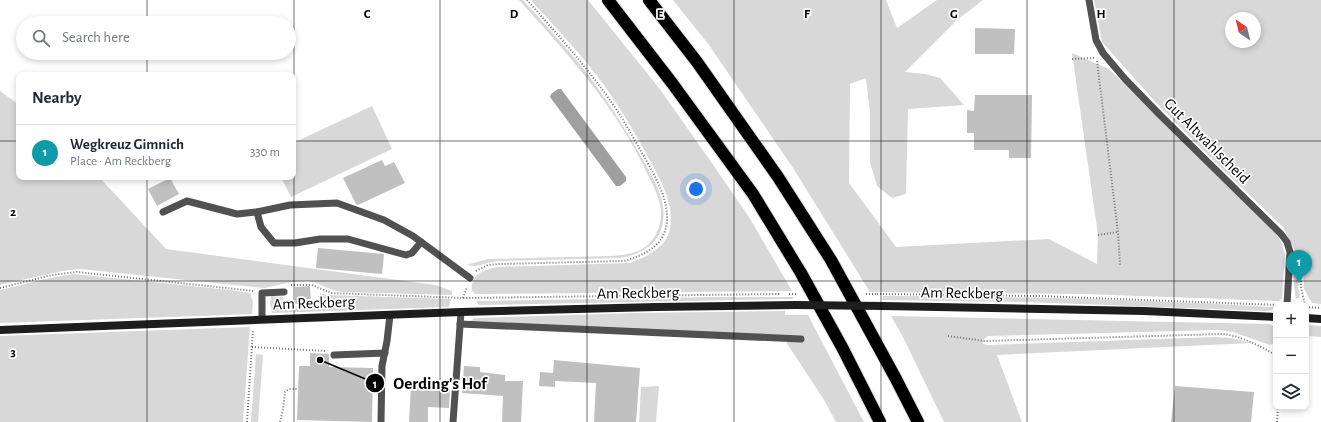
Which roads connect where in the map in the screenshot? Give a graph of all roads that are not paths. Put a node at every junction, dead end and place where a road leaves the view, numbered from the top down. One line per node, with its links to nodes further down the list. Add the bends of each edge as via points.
1 (608, 0): 23 (highway, via 663,70 753,194 843,348)
2 (649, 0): 24 (highway, via 697,62 831,260)
3 (1090, 0): 9 (lane, Gut Altwahlscheid, via 1096,40 1103,53 1159,114 1287,242 1290,252)
4 (163, 212): 5 (lane, via 187,200 237,214)
5 (257, 212): 6 (lane, via 290,206 337,203 384,220); 6 (lane, via 262,227 274,243 348,239 406,255 412,253)
6 (421, 242): 7 (lane)
7 (470, 278)
8 (284, 292): 14 (lane, via 262,293)
9 (1287, 302)
10 (461, 312): 11 (street, Am Reckberg); 12 (street, Am Reckberg, bridge, via 796,305 1144,311); 16 (lane)
11 (390, 315): 14 (street, Am Reckberg); 19 (lane)
12 (1273, 317)
13 (1309, 318): 15 (street)
14 (258, 319): 17 (street, Am Reckberg)
15 (1321, 320)
16 (460, 324): 18 (lane); 22 (lane)
17 (0, 330)
18 (801, 339)
19 (385, 353): 20 (lane); 21 (lane, via 382,366)
20 (334, 355)
21 (381, 422)
22 (454, 422)
23 (880, 422)
24 (918, 422)

